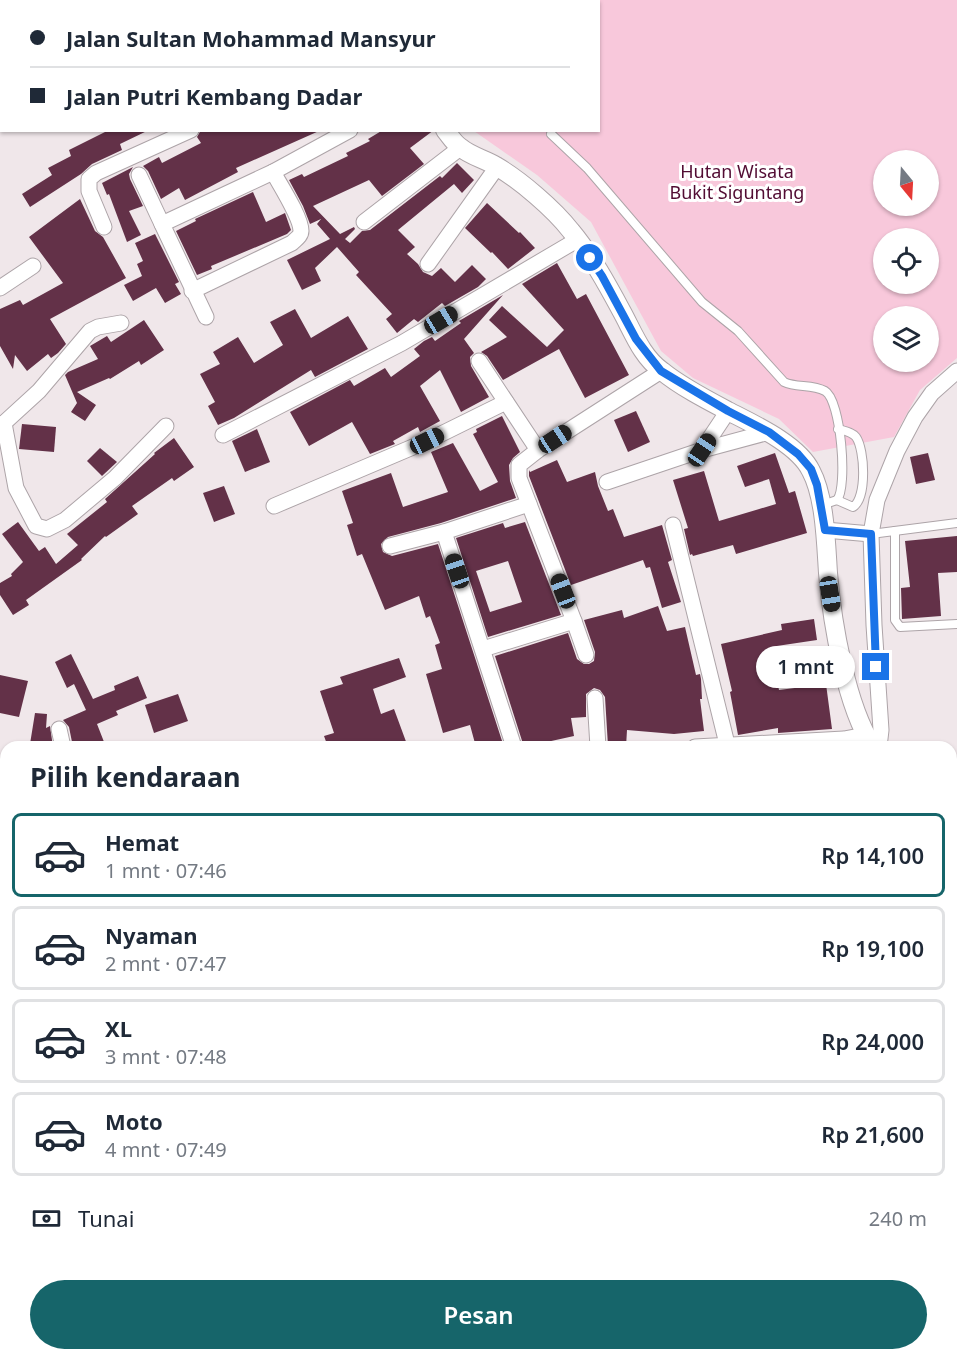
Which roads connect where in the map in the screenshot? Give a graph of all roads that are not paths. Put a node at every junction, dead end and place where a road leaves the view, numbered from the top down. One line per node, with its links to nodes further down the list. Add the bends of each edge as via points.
1 (187, 132): 11 (street, via 89,179 89,192)
2 (346, 132): 7 (street)
3 (447, 132): 5 (street)
4 (551, 134): 26 (lane, via 587,168 702,302 738,331 784,382 826,391 832,398)
5 (460, 148): 6 (street); 9 (street)
6 (497, 167): 12 (street, via 543,202); 13 (street)
7 (273, 172): 10 (street); 16 (street, via 298,222 298,238)
8 (140, 175): 10 (street)
9 (364, 222)
10 (162, 224): 16 (street)
11 (104, 226)
12 (577, 240): 20 (street, via 602,276 636,339); 28 (street, via 402,343)
13 (428, 264)
14 (33, 266): 15 (street)
15 (0, 288)
16 (192, 291): 17 (street)
17 (206, 318)
18 (121, 323): 24 (street, via 90,331 39,391)
19 (479, 361): 22 (street)
20 (661, 371): 23 (street); 29 (street)
21 (957, 371): 40 (street, via 932,393 897,451 877,500)
22 (506, 402): 29 (street); 34 (street, via 427,441)
23 (728, 411): 27 (street); 30 (street)
24 (2, 424): 25 (street, via 16,488 36,526 43,529 65,520 107,485)
25 (166, 426)
26 (838, 429): 32 (lane, via 842,489); 32 (lane, via 856,437 860,447 863,493 853,507)
27 (769, 432): 30 (street); 32 (street, via 811,469)
28 (223, 435)
29 (538, 450): 33 (street, via 519,465 519,478)
30 (702, 450): 31 (street)
31 (607, 482)
32 (829, 503): 37 (street)
33 (530, 504): 39 (street); 42 (street)
34 (274, 506)
35 (957, 523): 38 (lane)
36 (673, 525): 51 (street)
37 (825, 530): 40 (street); 53 (street, via 836,638 846,681)
38 (896, 531): 40 (lane); 43 (lane, via 895,620 900,627)
39 (444, 532): 41 (street); 44 (street)
40 (871, 534): 54 (street)
41 (390, 546)
42 (574, 621): 44 (street); 45 (street)
43 (957, 624)
44 (483, 649): 49 (street)
45 (586, 655)
46 (596, 698): 50 (street)
47 (59, 729): 48 (street)
48 (62, 741)
49 (512, 741)
50 (598, 741)
51 (726, 741)
52 (797, 741): 53 (street)
53 (869, 741)
54 (880, 741)

